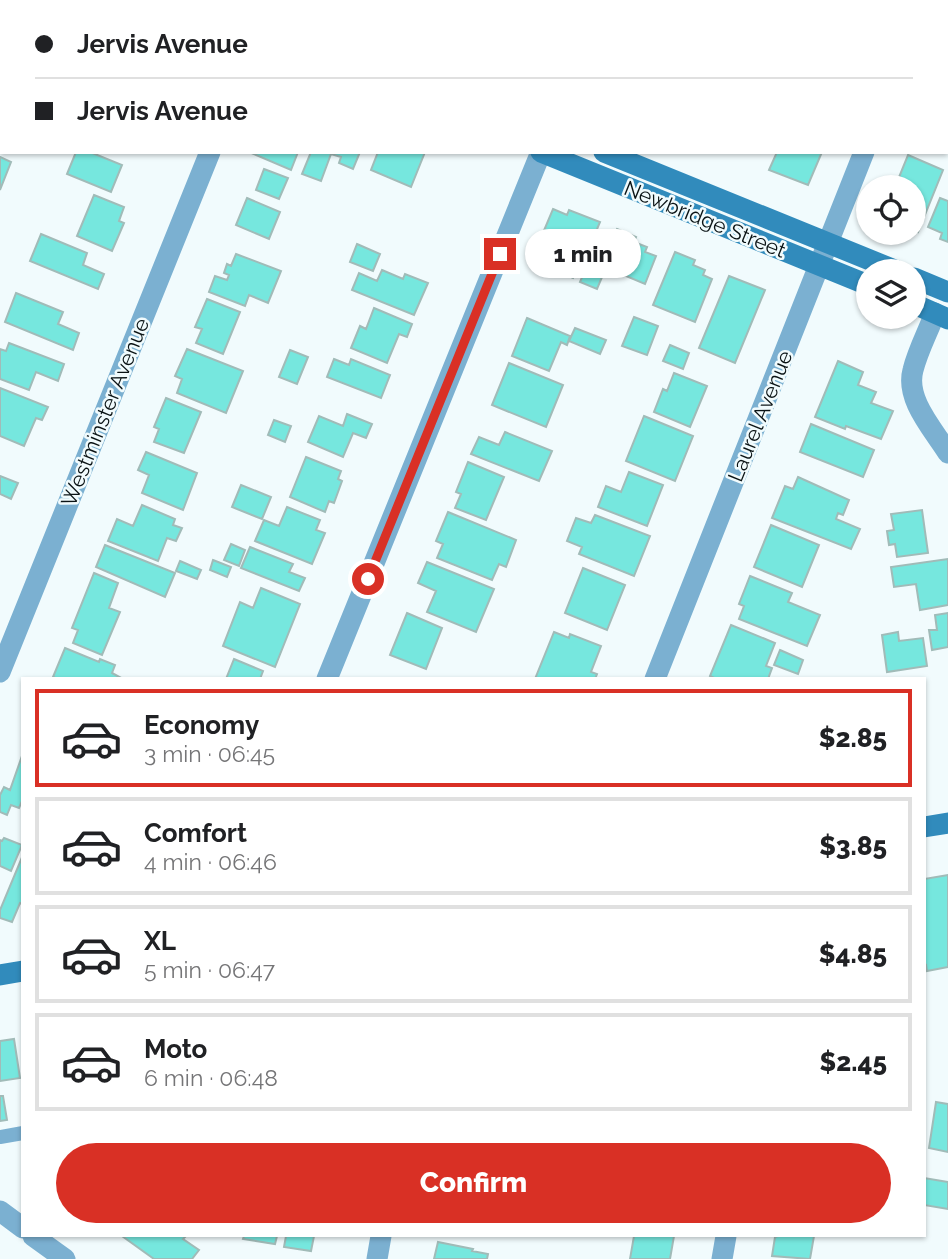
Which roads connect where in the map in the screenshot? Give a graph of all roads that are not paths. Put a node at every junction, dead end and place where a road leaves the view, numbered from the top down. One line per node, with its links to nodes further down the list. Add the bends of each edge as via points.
1 (209, 154): 14 (street, Westminster Avenue)
2 (540, 154): 15 (street)
3 (546, 154): 8 (main road, Newbridge Street)
4 (609, 154): 6 (main road, Newbridge Street)
5 (863, 154): 6 (street, Laurel Avenue)
6 (827, 243): 7 (main road, Newbridge Street); 8 (street, Laurel Avenue)
7 (867, 259)
8 (819, 265): 9 (main road, Newbridge Street); 16 (street, Laurel Avenue)
9 (856, 280)
10 (926, 283): 11 (main road)
11 (948, 292)
12 (941, 316): 13 (street, via 913,369 912,389)
13 (948, 453)
14 (0, 672)
15 (328, 677)
16 (656, 677)
17 (948, 823): 18 (main road)
18 (926, 827)
19 (21, 971): 20 (main road)
20 (0, 975)
21 (21, 1133): 22 (lane)
22 (0, 1137)
23 (0, 1211): 24 (street)
24 (21, 1227)
25 (34, 1237): 28 (street)
26 (381, 1237): 29 (street)
27 (726, 1237): 30 (street)
28 (65, 1259)
29 (377, 1259)
30 (722, 1259)

